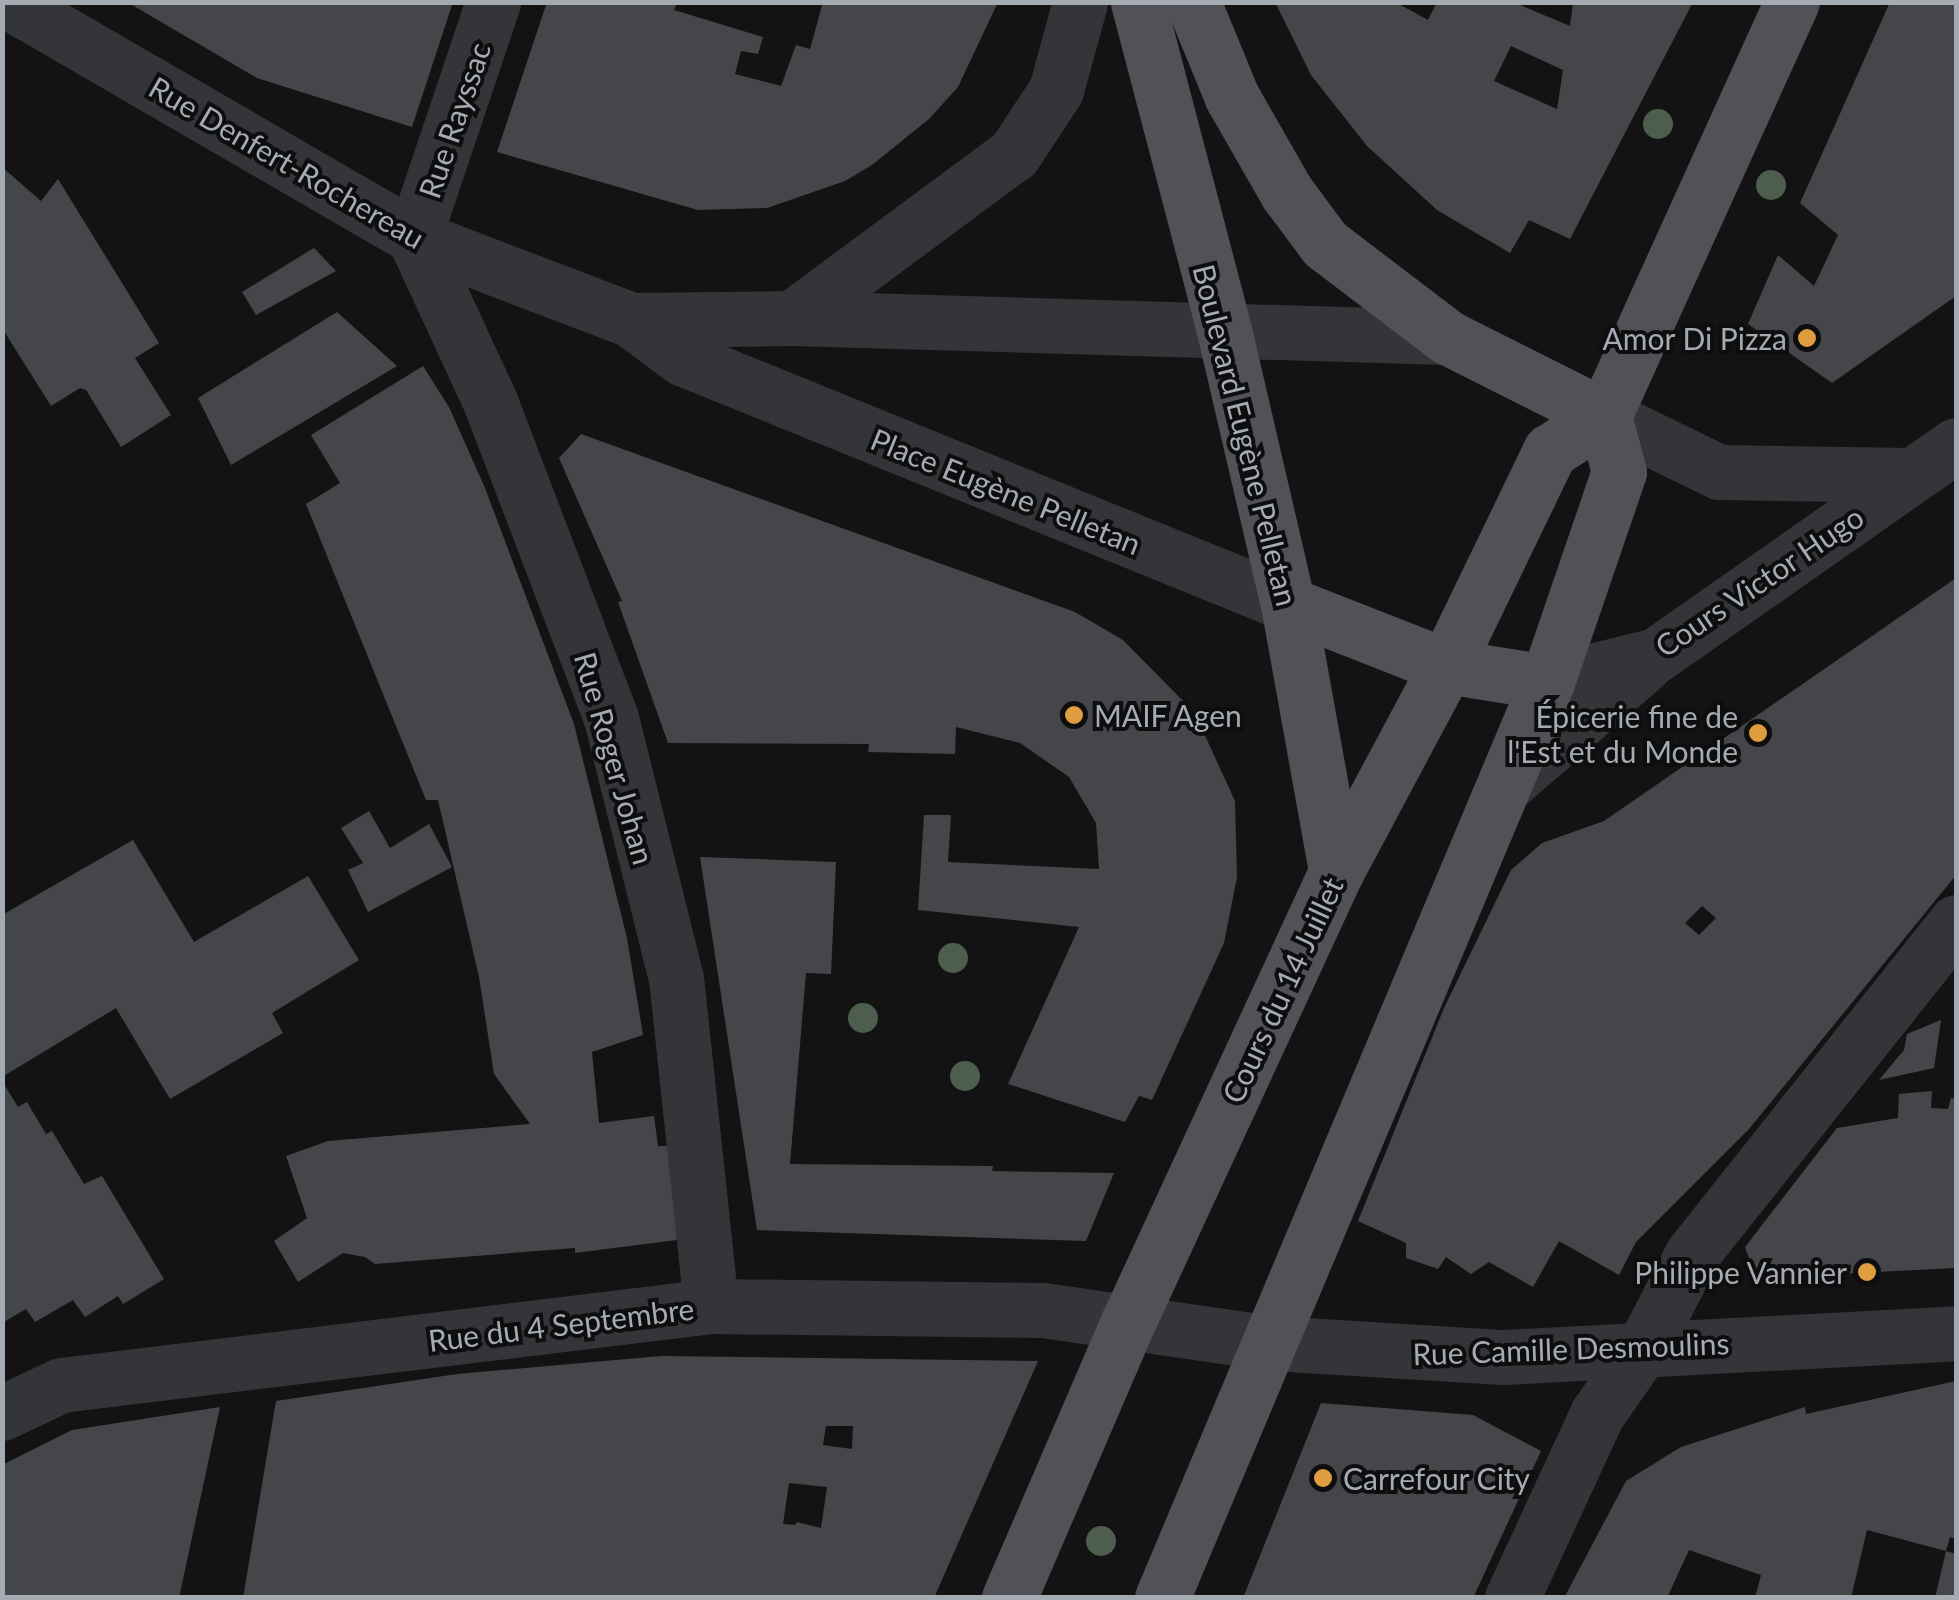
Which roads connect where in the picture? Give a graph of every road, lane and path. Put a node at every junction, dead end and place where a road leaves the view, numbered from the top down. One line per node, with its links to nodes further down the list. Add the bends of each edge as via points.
1 (9, 2): 7 (street, Rue Denfert-Rochereau)
2 (493, 2): 7 (street, Rue Rayssac)
3 (1080, 2): 8 (street, via 1060,80 1014,154)
4 (1138, 2): 10 (main road, Boulevard Eugène Pelletan)
5 (1193, 2): 11 (main road, via 1232,97 1325,244)
6 (1792, 2): 12 (main road)
7 (414, 238): 9 (street, Rue Denfert-Rochereau); 21 (street, Rue Roger Johan, via 491,404 610,718 676,978)
8 (792, 318): 9 (street); 10 (street)
9 (630, 320): 14 (street, Place Eugène Pelletan, via 682,358)
10 (1224, 330): 11 (street); 14 (main road, Boulevard Eugène Pelletan)
11 (1447, 336): 12 (main road)
12 (1604, 416): 13 (street, via 1719,472); 16 (main road, Cours du 14 Juillet, via 1550,452); 17 (main road, via 1619,472)
13 (1935, 460): 15 (street, Cours Victor Hugo)
14 (1288, 604): 16 (main road, Place Eugène Pelletan); 19 (main road, Boulevard Eugène Pelletan)
15 (1656, 655): 17 (street, Cours Victor Hugo); 18 (street)
16 (1446, 666): 17 (main road, Place Eugène Pelletan); 19 (main road, Cours du 14 Juillet)
17 (1547, 682): 18 (main road)
18 (1506, 784): 24 (main road)
19 (1336, 872): 22 (main road, Cours du 14 Juillet)
20 (1956, 922): 25 (street, via 1692,1254)
21 (712, 1306): 22 (street, Rue du 4 Septembre, via 1043,1310); 26 (street, Rue du 4 Septembre, via 61,1386)
22 (1128, 1322): 24 (street, Rue Camille Desmoulins); 27 (main road, Cours du 14 Juillet)
23 (1956, 1333): 25 (street, Rue Camille Desmoulins)
24 (1272, 1344): 25 (street, Rue Camille Desmoulins, via 1504,1357); 28 (main road)
25 (1644, 1347): 29 (street, via 1597,1414)
26 (2, 1413)
27 (1008, 1598)
28 (1162, 1598)
29 (1512, 1598)

